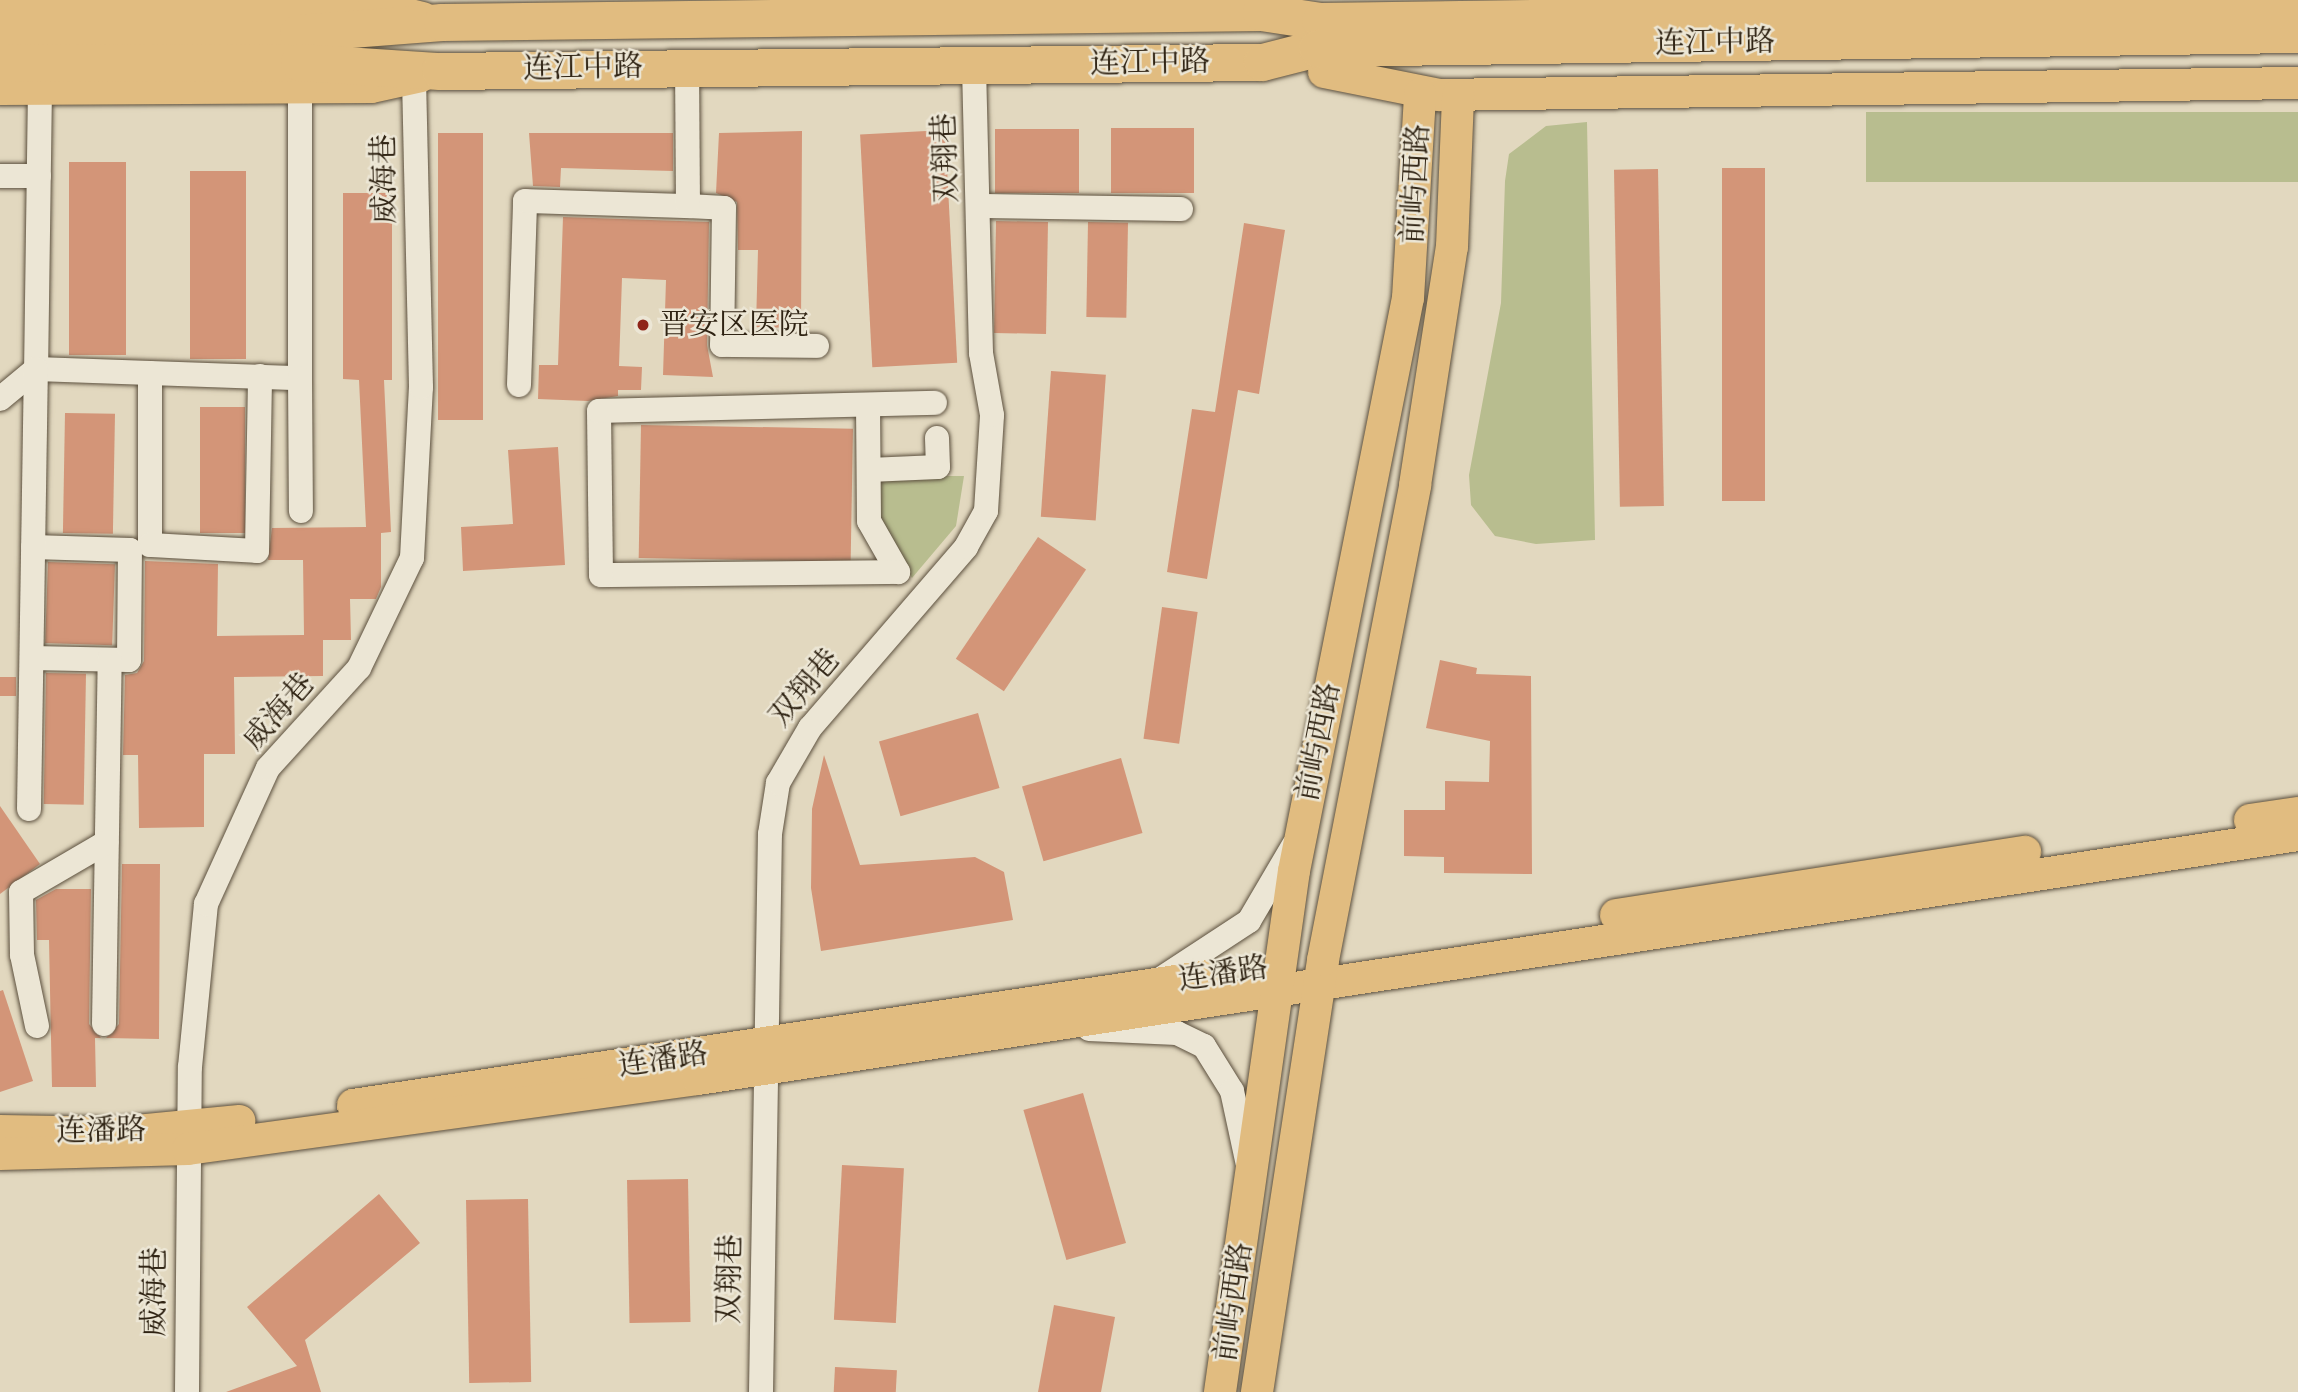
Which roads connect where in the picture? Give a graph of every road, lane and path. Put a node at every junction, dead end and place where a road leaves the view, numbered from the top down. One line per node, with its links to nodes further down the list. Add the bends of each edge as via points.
1 (90, 0): 3 (main road); 4 (main road)
2 (1321, 0): 8 (highway)
3 (0, 2)
4 (404, 6): 9 (main road)
5 (2298, 7): 11 (highway, 连江中路)
6 (747, 9): 7 (highway, 连江中路); 9 (highway, 连江中路)
7 (865, 9): 8 (highway, 连江中路)
8 (1261, 12): 11 (highway, 连江中路)
9 (442, 22): 14 (highway, 连江中路)
10 (0, 33): 14 (highway, 连江中路)
11 (1453, 33): 12 (highway, 连江中路); 16 (highway, 连江中路, via 1317,48)
12 (2298, 34)
13 (2298, 60): 19 (highway)
14 (299, 61): 15 (highway, 连江中路); 20 (highway, 连江中路); 22 (main road); 35 (street)
15 (0, 62)
16 (1262, 62): 17 (highway, 连江中路); 19 (highway)
17 (974, 65): 18 (highway, 连江中路); 29 (street, 双翔巷)
18 (687, 66): 20 (highway, 连江中路); 28 (street)
19 (1324, 72): 24 (main road)
20 (427, 74): 59 (street, 威海巷, via 421,387 412,558 359,668 268,768 206,904)
21 (2298, 83): 25 (main road)
22 (40, 88): 23 (main road); 27 (street)
23 (0, 89)
24 (1420, 93): 25 (main road); 48 (main road, 前屿西路, via 1408,298)
25 (1458, 96): 51 (main road, 前屿西路, via 1452,247 1415,485)
26 (0, 176): 27 (street)
27 (39, 176): 32 (street)
28 (688, 206): 31 (street, via 724,208 722,345); 36 (street, via 525,201)
29 (980, 206): 30 (street); 57 (street, 双翔巷, via 981,354 992,415 986,511 966,547 810,728 781,774 770,834)
30 (1181, 209)
31 (817, 346)
32 (36, 369): 33 (street); 37 (street); 43 (street)
33 (150, 373): 34 (street); 34 (street, via 150,545 257,551)
34 (260, 376): 35 (street)
35 (300, 377): 42 (street)
36 (519, 385)
37 (0, 399)
38 (935, 402): 39 (street)
39 (868, 405): 41 (street); 41 (street, via 599,411 601,575 898,572 869,521)
40 (937, 438): 41 (street, via 938,467)
41 (869, 470)
42 (301, 511)
43 (33, 547): 44 (street); 45 (street, via 130,550 129,660)
44 (32, 659): 45 (street); 46 (street)
45 (110, 660): 50 (street)
46 (29, 808)
47 (2298, 813): 51 (main road)
48 (1301, 830): 52 (main road, 前屿西路); 53 (street, via 1249,921 1202,957)
49 (2298, 835): 51 (main road)
50 (107, 842): 54 (street); 55 (street, via 21,891 22,955)
51 (1321, 970): 52 (main road, 连潘路); 65 (main road, 前屿西路)
52 (1280, 976): 53 (main road, 连潘路); 56 (main road, 连潘路); 61 (main road, 前屿西路)
53 (1149, 984): 57 (main road, 连潘路)
54 (104, 1024)
55 (37, 1026)
56 (1029, 1026): 57 (main road, 连潘路); 61 (street, via 1177,1033 1204,1046 1232,1091)
57 (765, 1056): 59 (main road, 连潘路); 63 (street, 双翔巷)
58 (0, 1131): 59 (main road, 连潘路)
59 (189, 1138): 60 (main road, 连潘路); 62 (street, 威海巷)
60 (0, 1154)
61 (1251, 1181): 64 (main road, 前屿西路)
62 (187, 1392)
63 (761, 1392)
64 (1220, 1392)
65 (1257, 1392)

